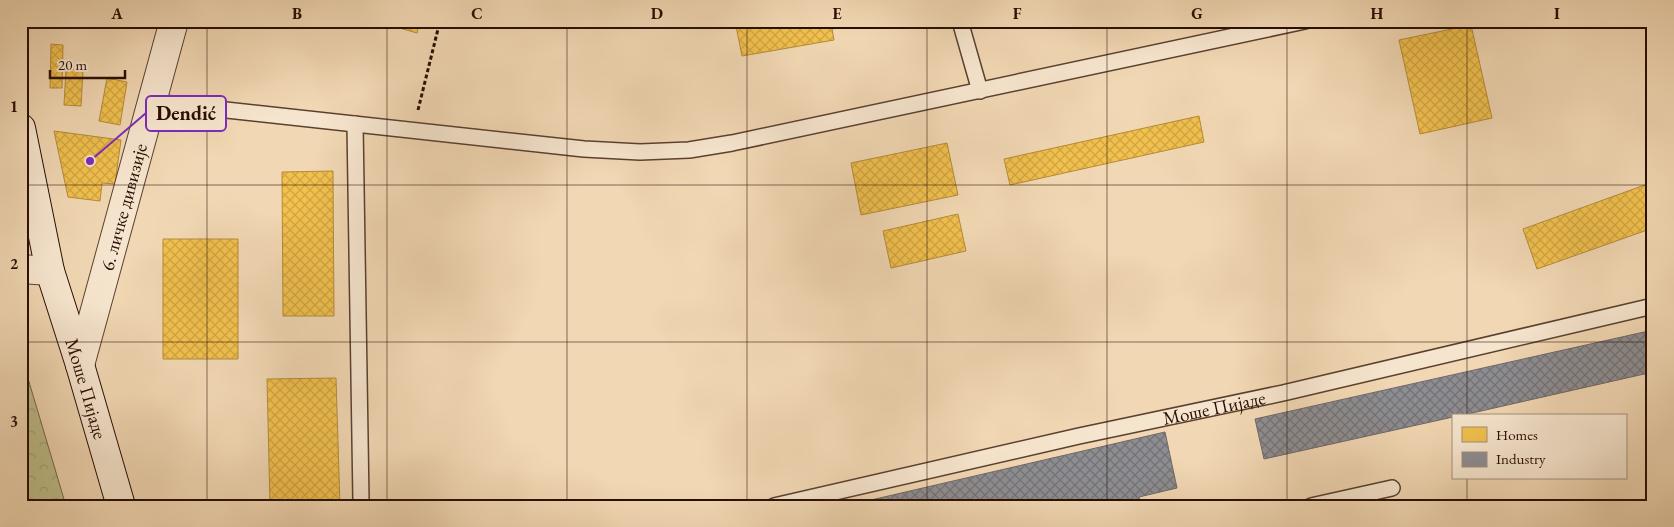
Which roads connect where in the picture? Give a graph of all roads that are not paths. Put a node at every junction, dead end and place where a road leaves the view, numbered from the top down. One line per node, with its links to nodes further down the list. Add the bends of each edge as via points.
1 (174, 21): 5 (street, 6. личке дивизије)
2 (960, 21): 4 (lane)
3 (1305, 21): 4 (lane)
4 (980, 90): 6 (lane, via 689,150 584,149)
5 (153, 102): 6 (lane); 11 (street, 6. личке дивизије)
6 (355, 124): 13 (lane)
7 (21, 128): 9 (street, Моше Пијаде)
8 (21, 269): 9 (street)
9 (50, 270): 11 (street, Моше Пијаде)
10 (1653, 306): 15 (lane, Моше Пијаде, via 1282,393)
11 (80, 365): 14 (street, Моше Пијаде)
12 (1392, 488): 16 (lane)
13 (361, 501)
14 (120, 506)
15 (774, 506)
16 (1311, 506)

